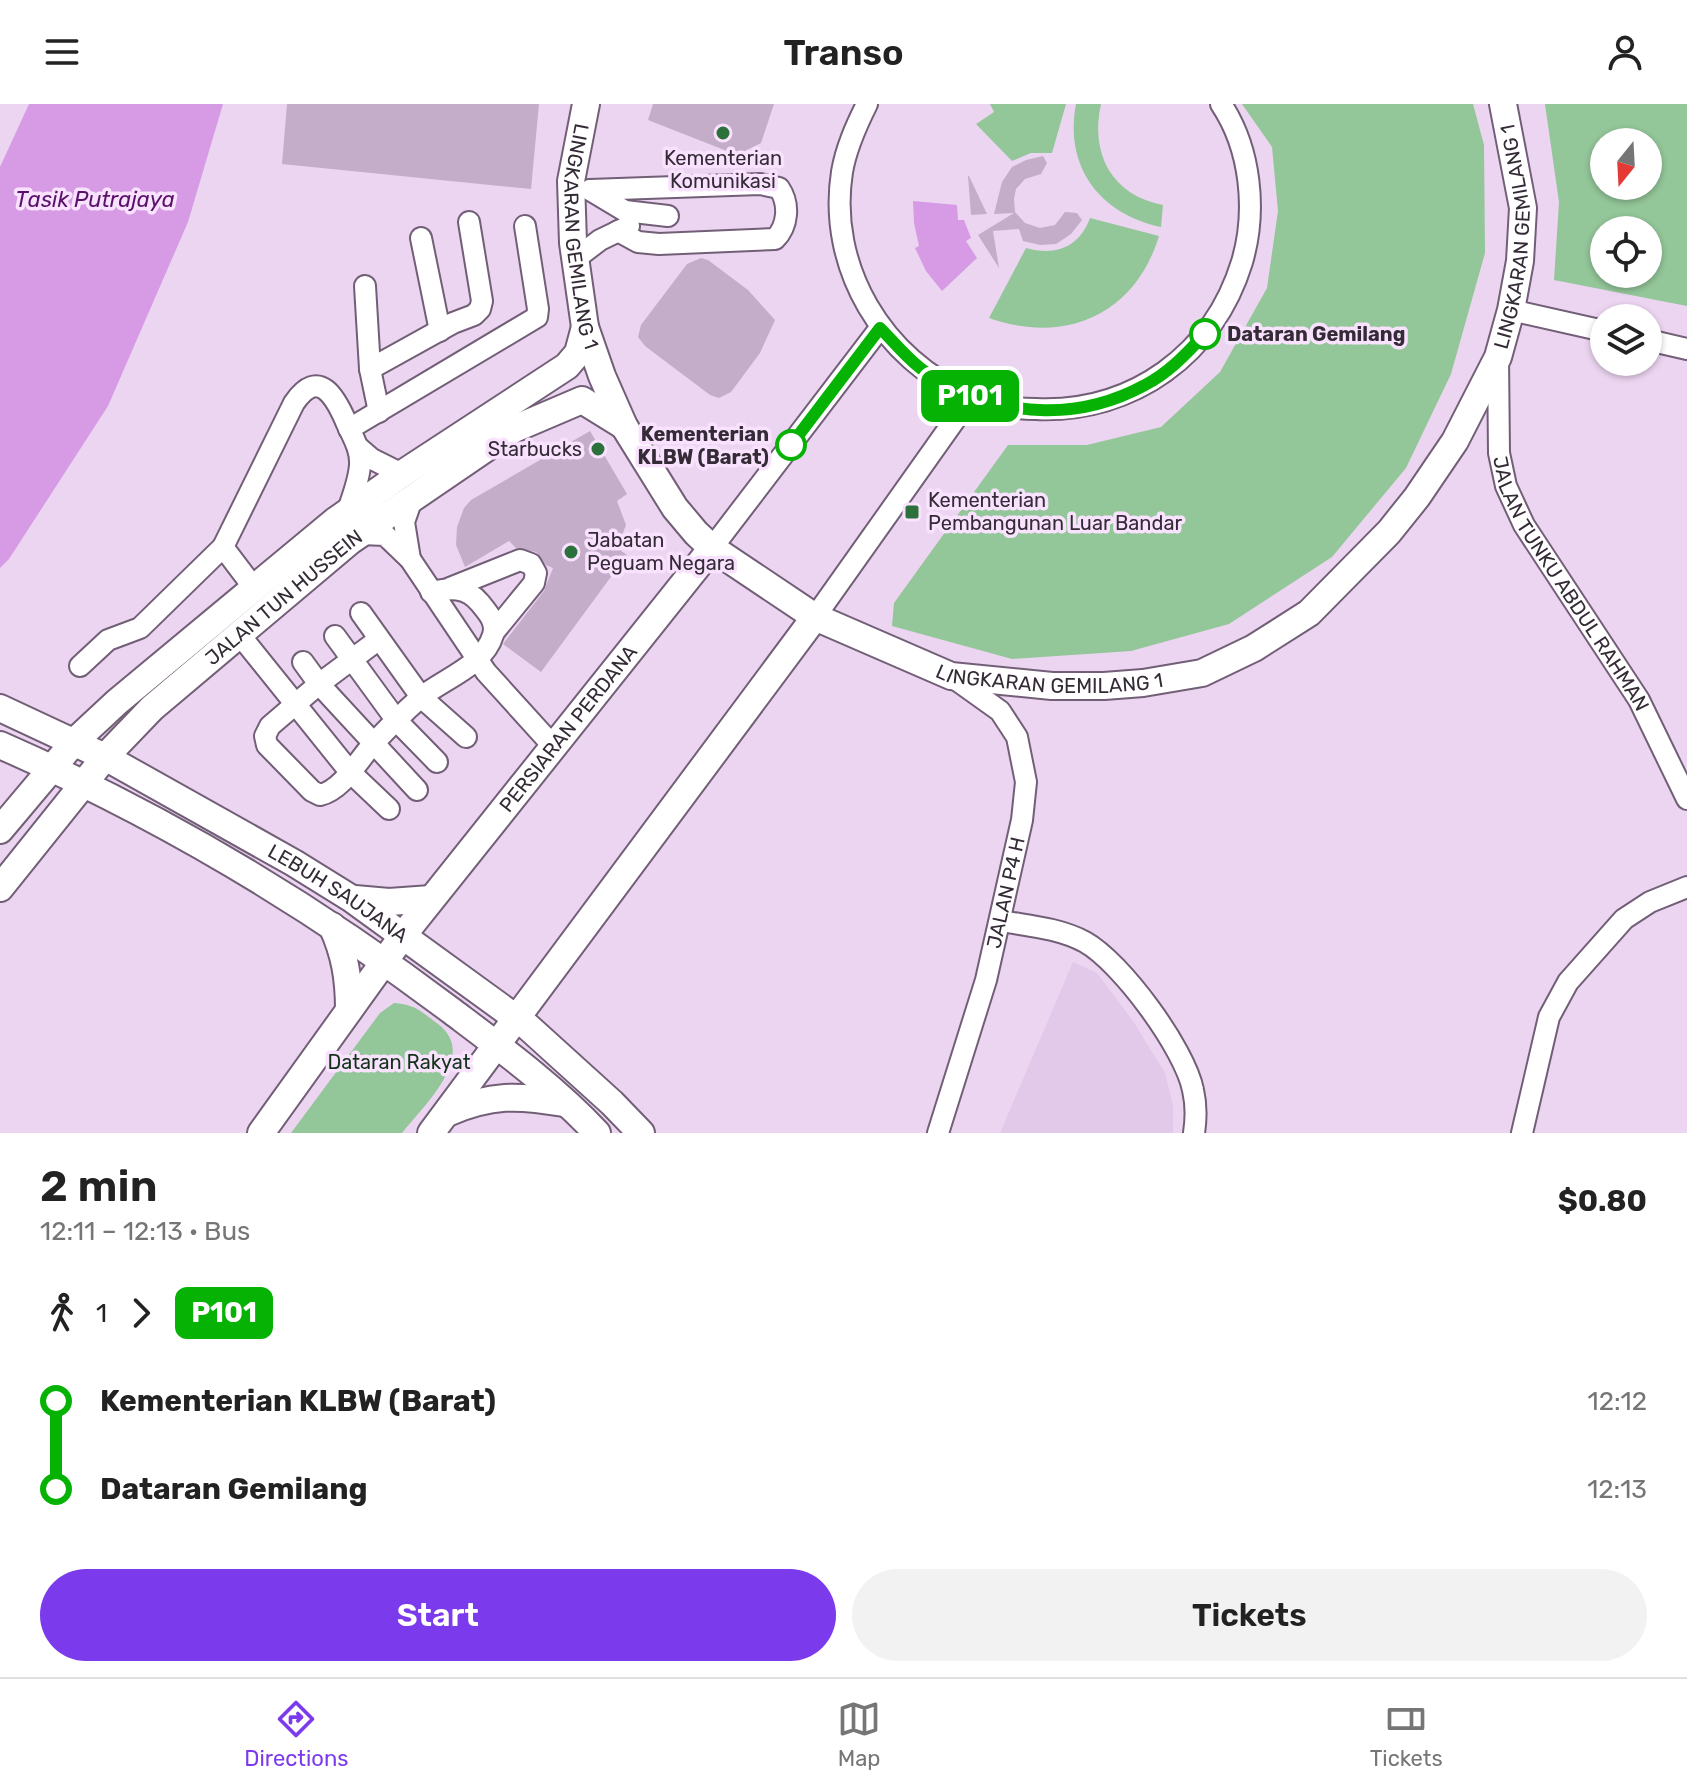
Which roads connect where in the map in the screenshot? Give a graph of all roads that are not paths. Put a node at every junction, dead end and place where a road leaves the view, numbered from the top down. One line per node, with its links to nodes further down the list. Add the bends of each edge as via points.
1 (586, 104): 5 (main road, LINGKARAN GEMILANG 1)
2 (867, 104): 14 (street, via 842,172 840,213 845,254 859,293)
3 (1221, 104): 21 (street, via 1244,157 1250,201 1247,245 1234,288 1212,327 1182,359 1145,385 1104,402 1060,410 1015,409)
4 (1503, 104): 12 (main road, LINGKARAN GEMILANG 1, via 1523,208)
5 (581, 182): 8 (street, via 625,211 668,216); 8 (street, via 760,184 779,188 785,196 783,231 775,239 659,244 638,242); 10 (main road, LINGKARAN GEMILANG 1)
6 (469, 222): 16 (street, via 480,309)
7 (525, 226): 22 (street, via 537,317)
8 (618, 231): 10 (street)
9 (421, 238): 16 (street)
10 (575, 259): 13 (main road, LINGKARAN GEMILANG 1)
11 (365, 286): 20 (street)
12 (1511, 310): 15 (street); 19 (main road, LINGKARAN GEMILANG 1)
13 (585, 327): 23 (main road, LINGKARAN GEMILANG 1); 25 (main road, JALAN TUN HUSSEIN, via 578,353 567,366)
14 (880, 328): 21 (street, via 920,368); 29 (street, PERSIARAN PERDANA)
15 (1590, 328)
16 (440, 331): 20 (street)
17 (1662, 343): 18 (street)
18 (1687, 349)
19 (1498, 357): 43 (main road, LINGKARAN GEMILANG 1, via 1455,441 1389,532 1309,613 1254,648 1202,673 1143,683 1052,686); 60 (street, JALAN TUNKU ABDUL RAHMAN, via 1499,453 1506,486 1524,525 1639,700)
20 (370, 369): 22 (street)
21 (971, 397): 34 (street)
22 (379, 412): 24 (street)
23 (624, 426): 26 (main road, JALAN TUN HUSSEIN, via 582,400 514,429); 29 (main road, LINGKARAN GEMILANG 1, via 675,508)
24 (354, 438): 25 (street, via 372,459); 27 (street, via 360,464); 28 (street, via 327,389 307,388 298,396)
25 (402, 474): 27 (main road, JALAN TUN HUSSEIN)
26 (412, 499): 27 (main road, JALAN TUN HUSSEIN); 30 (street, via 404,522)
27 (354, 523): 30 (street, via 385,535); 31 (main road, JALAN TUN HUSSEIN); 36 (main road, JALAN TUN HUSSEIN)
28 (223, 547): 31 (street); 42 (street, via 140,628 108,640)
29 (712, 548): 34 (main road, LINGKARAN GEMILANG 1); 52 (main road, PERSIARAN PERDANA)
30 (410, 559): 32 (street)
31 (254, 588): 50 (main road, JALAN TUN HUSSEIN)
32 (440, 590): 35 (street, via 467,591 493,619); 35 (street, via 520,560 531,564 534,583); 39 (street)
33 (361, 613): 38 (street)
34 (815, 617): 43 (main road, LINGKARAN GEMILANG 1); 71 (main road)
35 (494, 632): 39 (street)
36 (239, 634): 46 (street); 54 (main road, JALAN TUN HUSSEIN, via 152,708)
37 (335, 636): 40 (street)
38 (378, 640): 40 (street); 45 (street)
39 (477, 659): 45 (street); 52 (street)
40 (352, 660): 44 (street); 48 (street)
41 (303, 662): 44 (street)
42 (80, 666)
43 (951, 676): 67 (street, JALAN P4 H, via 1000,711 1022,754 1022,820)
44 (319, 684): 46 (street); 51 (street)
45 (421, 697): 48 (street); 49 (street)
46 (294, 705): 57 (street); 57 (street, via 270,726 267,745 320,795)
47 (0, 708): 50 (main road, LEBUH SAUJANA)
48 (397, 721): 51 (street); 55 (street)
49 (466, 737)
50 (74, 742): 54 (main road, LEBUH SAUJANA); 56 (main road, JALAN TUN HUSSEIN)
51 (373, 744): 57 (street); 59 (street)
52 (554, 747): 66 (main road, PERSIARAN PERDANA)
53 (10, 750): 56 (main road, LEBUH SAUJANA)
54 (105, 757): 58 (main road, JALAN TUN HUSSEIN); 65 (main road, LEBUH SAUJANA)
55 (437, 762)
56 (53, 768): 58 (main road, LEBUH SAUJANA); 62 (main road, JALAN TUN HUSSEIN)
57 (350, 772): 61 (street)
58 (84, 783): 64 (main road, JALAN TUN HUSSEIN); 68 (main road, LEBUH SAUJANA)
59 (417, 790)
60 (1687, 799)
61 (389, 809)
62 (0, 830)
63 (1687, 887): 83 (street, via 1624,919 1568,982 1549,1017)
64 (0, 888)
65 (352, 899): 66 (main road); 69 (main road, LEBUH SAUJANA)
66 (431, 899): 69 (main road, PERSIARAN PERDANA)
67 (1001, 921): 81 (street, JALAN P4 H); 82 (street, via 1086,942 1110,963 1181,1059 1193,1089)
68 (332, 926): 70 (main road, LEBUH SAUJANA); 72 (main road, via 343,949)
69 (404, 934): 70 (main road, PERSIARAN PERDANA); 73 (main road, LEBUH SAUJANA)
70 (385, 960): 72 (main road, PERSIARAN PERDANA); 74 (main road, LEBUH SAUJANA)
71 (542, 986): 73 (main road); 75 (main road)
72 (349, 1010): 78 (main road, PERSIARAN PERDANA)
73 (517, 1019): 74 (main road); 75 (main road, LEBUH SAUJANA)
74 (497, 1045): 76 (main road, LEBUH SAUJANA); 77 (main road)
75 (555, 1052): 80 (main road, LEBUH SAUJANA)
76 (564, 1103): 77 (main road, via 499,1096 473,1102); 79 (main road, LEBUH SAUJANA)
77 (438, 1123)
78 (261, 1133)
79 (597, 1133)
80 (641, 1133)
81 (938, 1133)
82 (1194, 1133)
83 (1522, 1133)

